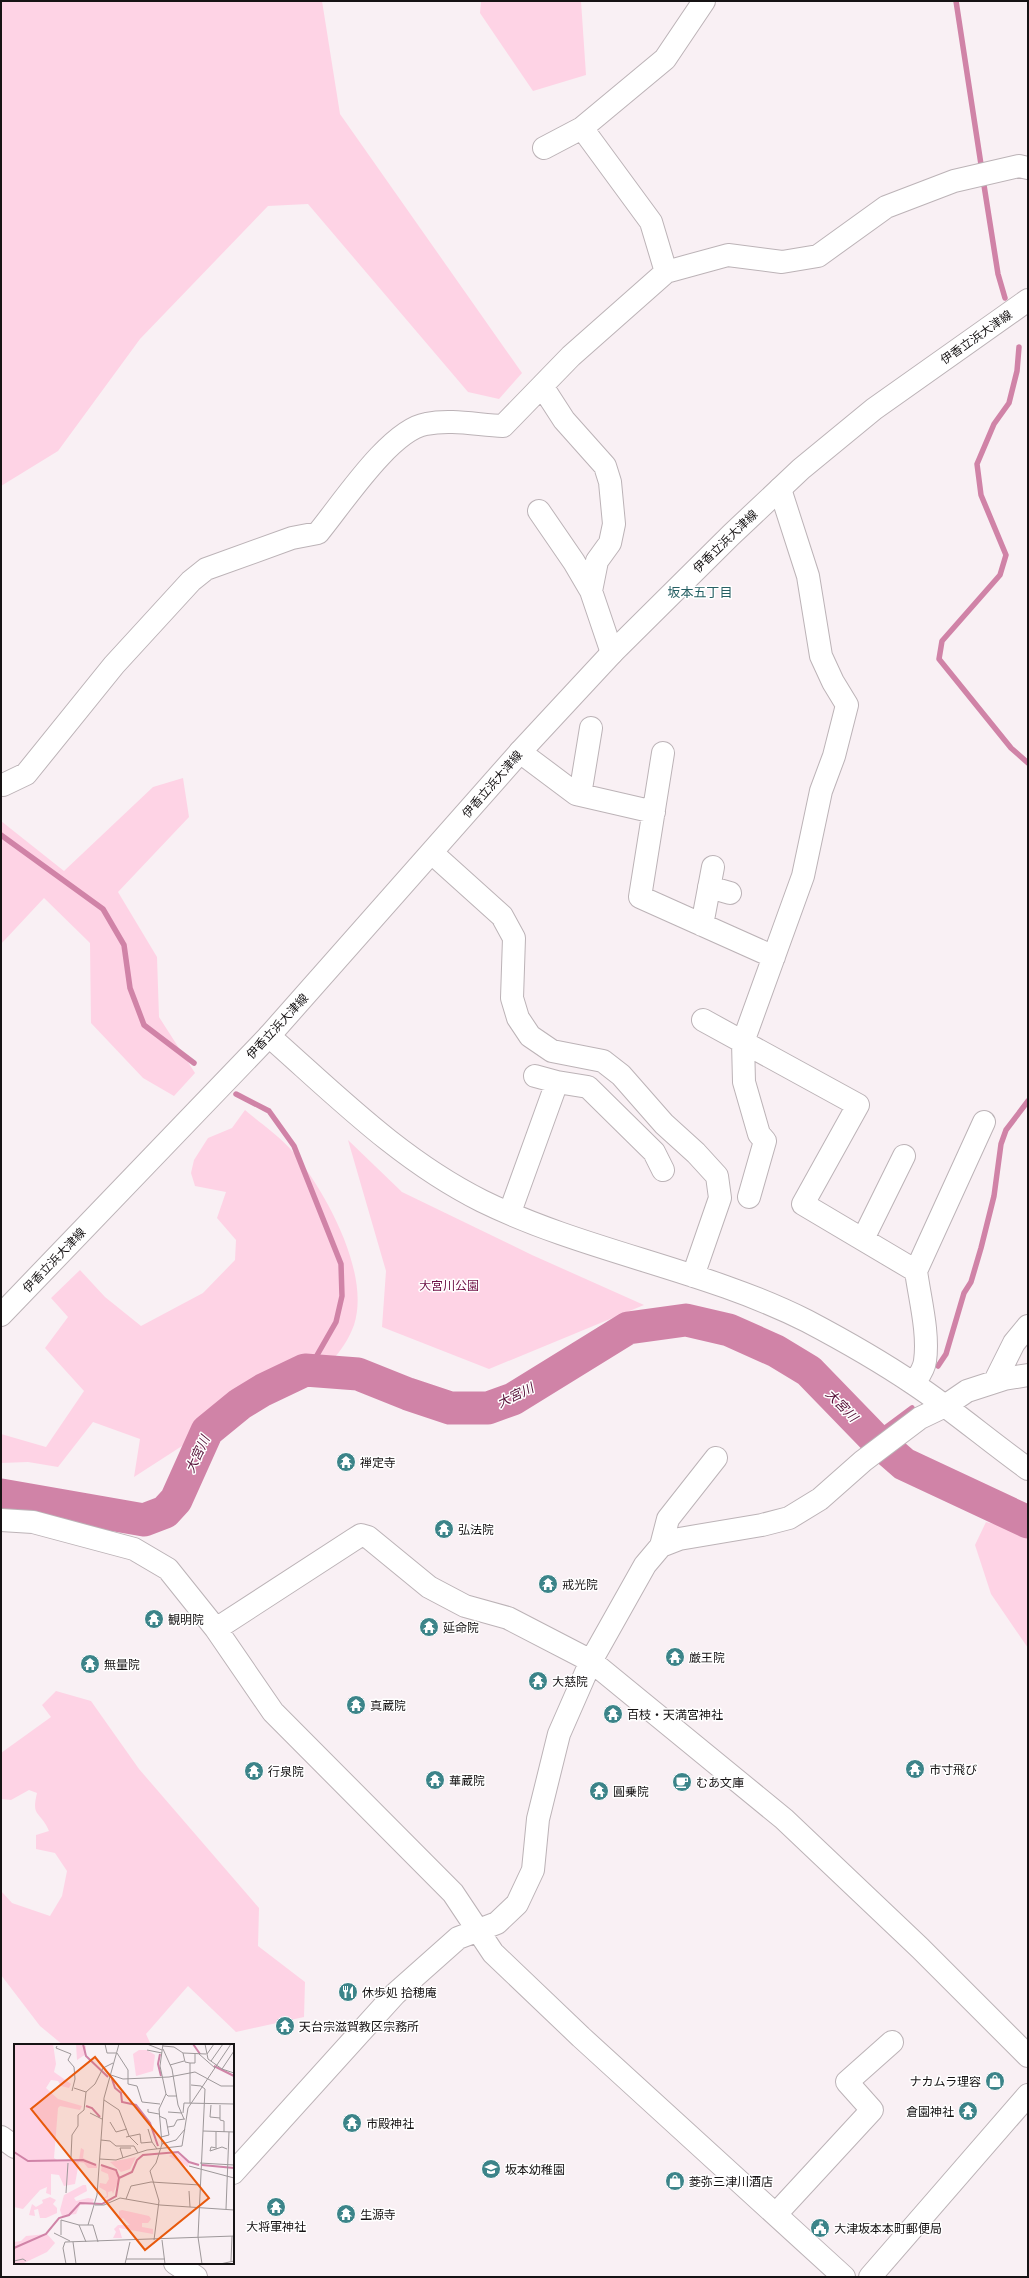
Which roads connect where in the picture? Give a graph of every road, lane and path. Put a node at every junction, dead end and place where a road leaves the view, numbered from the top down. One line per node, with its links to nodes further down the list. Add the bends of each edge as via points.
1 (704, 1): 2 (street, via 665,59)
2 (582, 128): 3 (street); 5 (street, via 651,222)
3 (544, 148)
4 (1023, 167): 5 (street, via 954,181 886,208 818,256 782,262 728,255)
5 (666, 272): 7 (street, via 571,356)
6 (1015, 309): 8 (street, 伊香立浜大津線, via 874,409)
7 (542, 386): 10 (street, via 564,420 605,466 610,482 614,524 610,542 597,562); 15 (street, via 503,426 439,422 424,424 402,434 381,454 318,533 292,538 206,569 191,580 114,665 26,774)
8 (780, 489): 11 (street, 伊香立浜大津線); 21 (street, via 808,576 821,656 847,705 834,756 821,792 803,876)
9 (539, 511): 10 (street)
10 (591, 590): 11 (street)
11 (612, 653): 13 (street, 伊香立浜大津線)
12 (591, 728): 16 (street)
13 (520, 752): 16 (street); 18 (street, 伊香立浜大津線)
14 (663, 753): 17 (street)
15 (3, 785)
16 (580, 795): 17 (street)
17 (654, 812): 20 (street, via 640,897)
18 (432, 853): 23 (street, 伊香立浜大津線); 34 (street, via 502,916 512,932 512,998 518,1018 530,1036 552,1052 603,1061 621,1075 664,1124 717,1176 720,1198)
19 (730, 893): 20 (street, via 711,877)
20 (702, 924): 21 (street)
21 (774, 957): 24 (street)
22 (703, 1020): 24 (street)
23 (269, 1036): 31 (street, via 367,1124 420,1166 483,1201); 35 (street, 伊香立浜大津線)
24 (743, 1042): 30 (street, via 744,1082 759,1134 765,1141); 32 (street, via 858,1105 803,1204)
25 (534, 1076): 26 (street)
26 (557, 1082): 29 (street, via 588,1087 654,1152); 31 (street)
27 (984, 1122): 33 (street)
28 (904, 1156): 32 (street)
29 (663, 1170)
30 (749, 1196)
31 (510, 1212): 34 (street, via 550,1229)
32 (863, 1239): 33 (street)
33 (916, 1271): 39 (street, via 925,1338 925,1361)
34 (694, 1276): 39 (street, via 752,1296 807,1321)
35 (1, 1315)
36 (1028, 1326): 38 (street, via 1014,1343)
37 (1028, 1376): 38 (street)
38 (995, 1381): 40 (street, via 967,1391)
39 (914, 1384): 40 (street)
40 (945, 1406): 42 (street); 44 (street, via 920,1418 863,1461 820,1499 789,1518 679,1539)
41 (716, 1458): 44 (street, via 668,1519)
42 (1028, 1469)
43 (1, 1520): 45 (street, via 33,1522 134,1549 168,1569)
44 (661, 1546): 46 (street, via 645,1565)
45 (216, 1629): 46 (street, via 361,1535 368,1537 396,1558 429,1587 465,1606 508,1618); 47 (street, via 273,1712 453,1893)
46 (591, 1661): 47 (street, via 559,1734 538,1819 533,1870 517,1904 498,1923); 49 (street, via 784,1819 920,1948)
47 (478, 1930): 53 (street, via 458,1938 395,1994); 54 (street, via 493,1953 581,2038)
48 (892, 2042): 54 (street, via 847,2082 872,2110)
49 (1028, 2056)
50 (1028, 2095): 58 (street)
51 (1, 2137): 52 (street)
52 (14, 2146)
53 (234, 2172)
54 (776, 2214): 57 (street)
55 (176, 2264): 56 (street)
56 (196, 2277)
57 (844, 2277)
58 (870, 2277)

